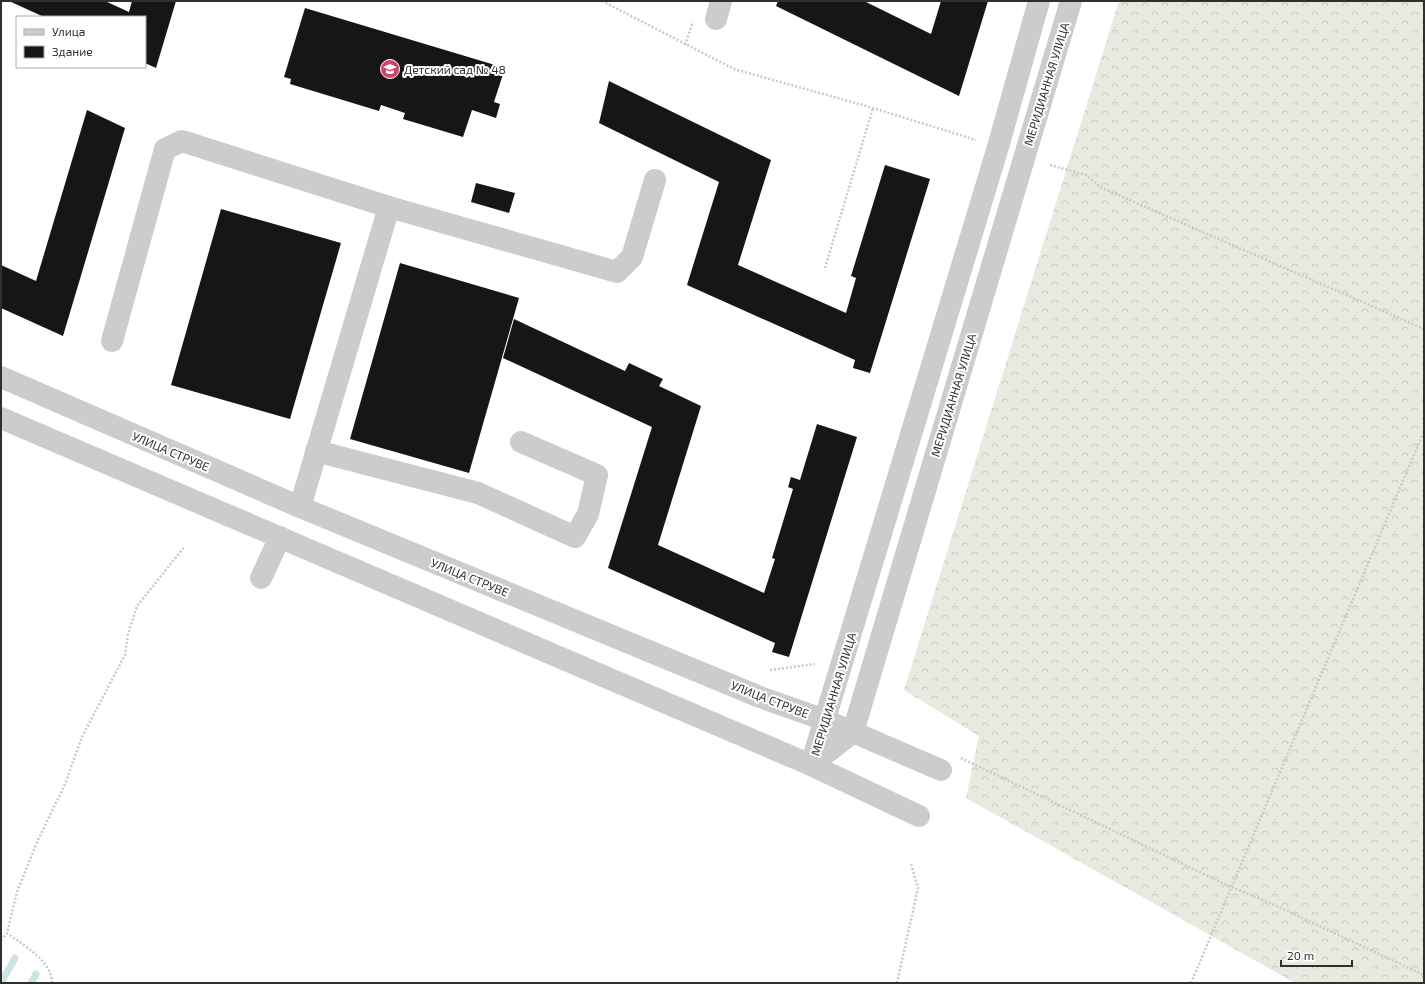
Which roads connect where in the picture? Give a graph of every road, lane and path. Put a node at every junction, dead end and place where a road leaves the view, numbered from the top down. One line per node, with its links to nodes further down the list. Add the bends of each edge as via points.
1 (602, 1): 4 (path, via 734,69)
2 (1040, 1): 23 (street, МЕРИДИАННАЯ УЛИЦА)
3 (1071, 1): 24 (street, МЕРИДИАННАЯ УЛИЦА)
4 (873, 108): 5 (path); 9 (path)
5 (976, 140)
6 (1050, 165): 10 (path, via 1086,175 1100,187)
7 (654, 180): 8 (street, via 632,257 617,272)
8 (389, 207): 11 (street, via 182,140 165,149); 16 (street)
9 (825, 268)
10 (1424, 329)
11 (112, 341)
12 (1, 377): 17 (street, УЛИЦА СТРУВЕ)
13 (1, 418): 18 (street)
14 (1424, 431): 29 (path)
15 (521, 442): 16 (street, via 597,476 588,514 575,537 478,493)
16 (316, 450): 17 (street)
17 (300, 507): 23 (street, УЛИЦА СТРУВЕ, via 760,697)
18 (280, 537): 20 (street); 26 (street)
19 (185, 546): 30 (path, via 136,606 125,655 82,737 65,784 38,840 17,892)
20 (261, 578)
21 (816, 664): 22 (path)
22 (770, 670)
23 (825, 720): 24 (street, УЛИЦА СТРУВЕ); 26 (street, МЕРИДИАННАЯ УЛИЦА)
24 (853, 732): 25 (street, УЛИЦА СТРУВЕ); 26 (street, МЕРИДИАННАЯ УЛИЦА)
25 (949, 763): 29 (path)
26 (811, 765): 27 (street)
27 (919, 816)
28 (912, 864): 34 (path, via 918,888)
29 (1231, 887): 32 (path); 35 (path)
30 (7, 933): 31 (path); 33 (path, via 37,954 46,967)
31 (1, 940)
32 (1424, 975)
33 (52, 983)
34 (897, 983)
35 (1191, 983)

